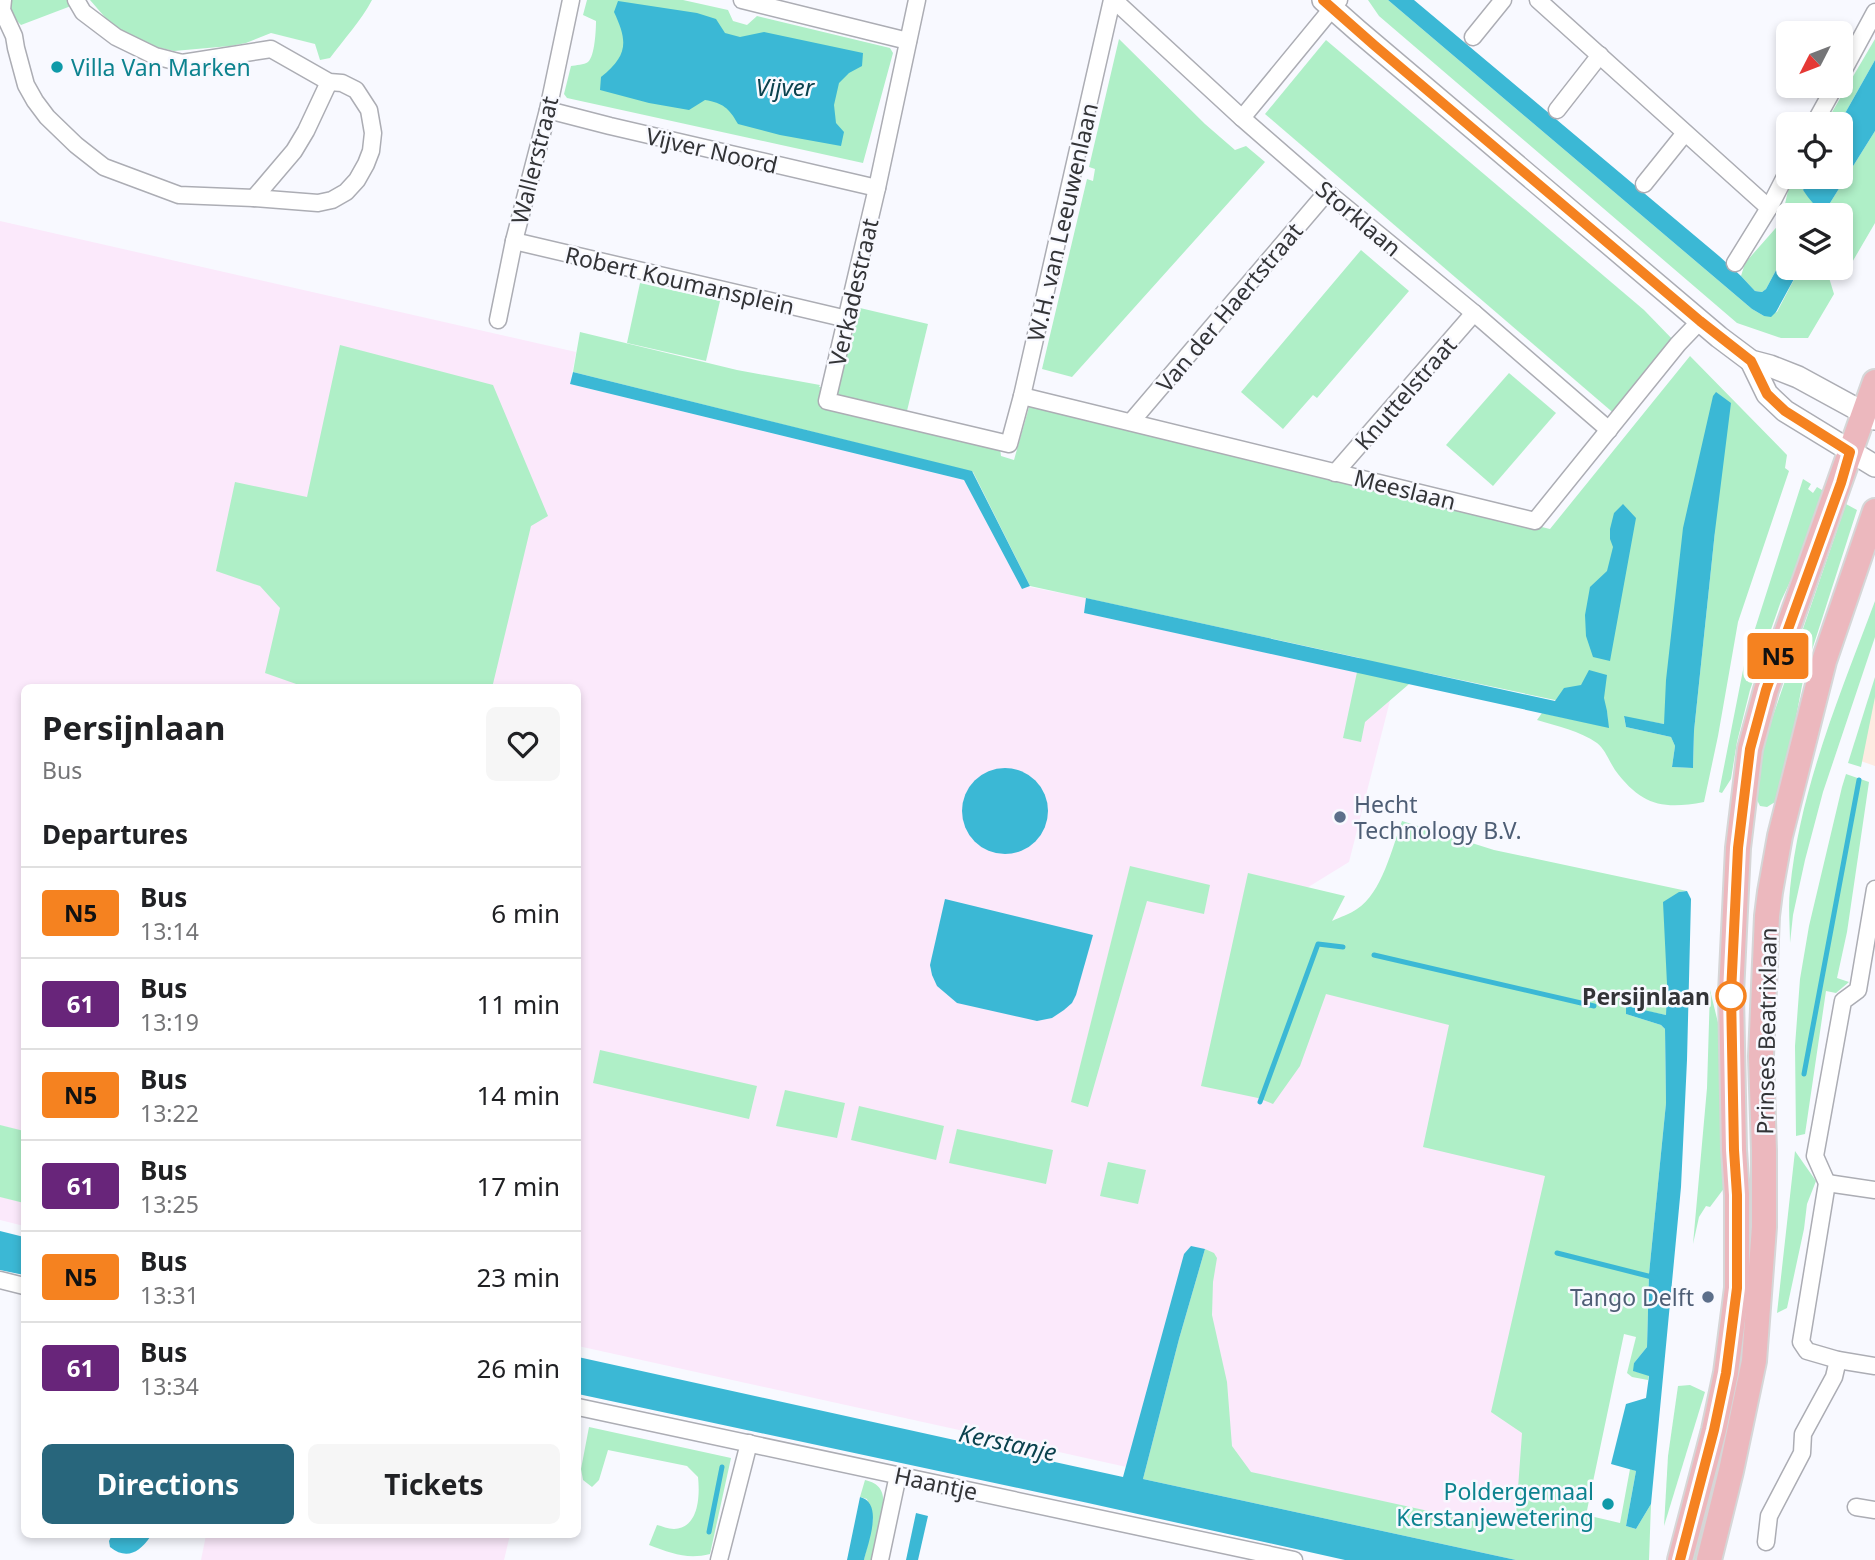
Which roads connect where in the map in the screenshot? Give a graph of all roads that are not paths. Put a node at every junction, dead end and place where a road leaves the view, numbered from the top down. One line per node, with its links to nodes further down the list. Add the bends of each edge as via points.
1 (3, 0): 24 (street, via 26,85 47,117 76,145 104,167 179,195)
2 (571, 0): 16 (street, Wallerstraat)
3 (742, 0): 12 (street)
4 (917, 0): 12 (street, Verkadestraat)
5 (1113, 0): 18 (street, Storklaan); 34 (street, W.H. van Leeuwenlaan)
6 (1503, 0): 11 (street)
7 (1538, 0): 14 (street)
8 (1331, 3): 18 (street); 31 (main road)
9 (80, 6): 15 (street, via 116,37 155,56 182,63 271,49)
10 (1875, 12): 13 (street)
11 (1473, 37)
12 (908, 41): 21 (street, Verkadestraat)
13 (1853, 53)
14 (1600, 55): 17 (street); 19 (street)
15 (329, 82): 24 (street, via 294,151); 24 (street, via 356,90 369,110 371,151 357,180 346,192 318,203)
16 (548, 110): 21 (street, Vijver Noord); 26 (street, Wallerstraat)
17 (1557, 110)
18 (1242, 118): 23 (street, Storklaan)
19 (1685, 132): 20 (street); 25 (street)
20 (1644, 184)
21 (877, 188): 29 (street, Verkadestraat)
22 (1779, 189): 25 (street)
23 (1326, 192): 28 (street, Storklaan); 36 (street, Van der Haertstraat)
24 (254, 198)
25 (1769, 208): 27 (street)
26 (514, 241): 29 (street, Robert Koumansplein); 30 (street, Wallerstraat)
27 (1735, 263)
28 (1474, 313): 37 (street, Storklaan); 41 (street, Knuttelstraat)
29 (847, 319): 38 (street, Verkadestraat, via 827,401)
30 (498, 320)
31 (1700, 321): 32 (main road); 37 (street, Meeslaan)
32 (1751, 361): 35 (main road, via 1798,377); 39 (main road, via 1767,394 1785,411)
33 (1875, 382): 35 (main road, Prinses Beatrixlaan)
34 (1023, 396): 36 (street, Meeslaan); 38 (street, W.H. van Leeuwenlaan)
35 (1870, 416): 39 (main road, Prinses Beatrixlaan)
36 (1131, 422): 41 (street, Meeslaan)
37 (1609, 430): 41 (street, Meeslaan, via 1535,521)
38 (1009, 444)
39 (1850, 452): 40 (main road); 59 (main road, Prinses Beatrixlaan, via 1766,690 1750,749 1738,848 1731,993 1737,1288 1726,1373)
40 (1875, 466)
41 (1335, 472)
42 (1875, 511): 60 (main road, Prinses Beatrixlaan, via 1824,661 1774,870 1762,1020 1765,1151 1754,1362)
43 (1875, 889): 44 (street, via 1858,990 1843,1001 1815,1156)
44 (1827, 1183): 45 (street); 48 (street, via 1801,1342 1807,1351)
45 (1875, 1190)
46 (0, 1280): 47 (street)
47 (21, 1285)
48 (1838, 1360): 49 (street); 55 (street, via 1834,1377 1803,1434 1802,1453 1769,1516)
49 (1875, 1366)
50 (581, 1408): 51 (street, Haantje)
51 (749, 1443): 52 (street, Haantje); 56 (street)
52 (898, 1475): 57 (street); 58 (street, Haantje)
53 (1856, 1507): 54 (street)
54 (1875, 1510)
55 (1766, 1542)
56 (719, 1560)
57 (880, 1560)
58 (1294, 1560)
59 (1680, 1560)
60 (1709, 1560)

